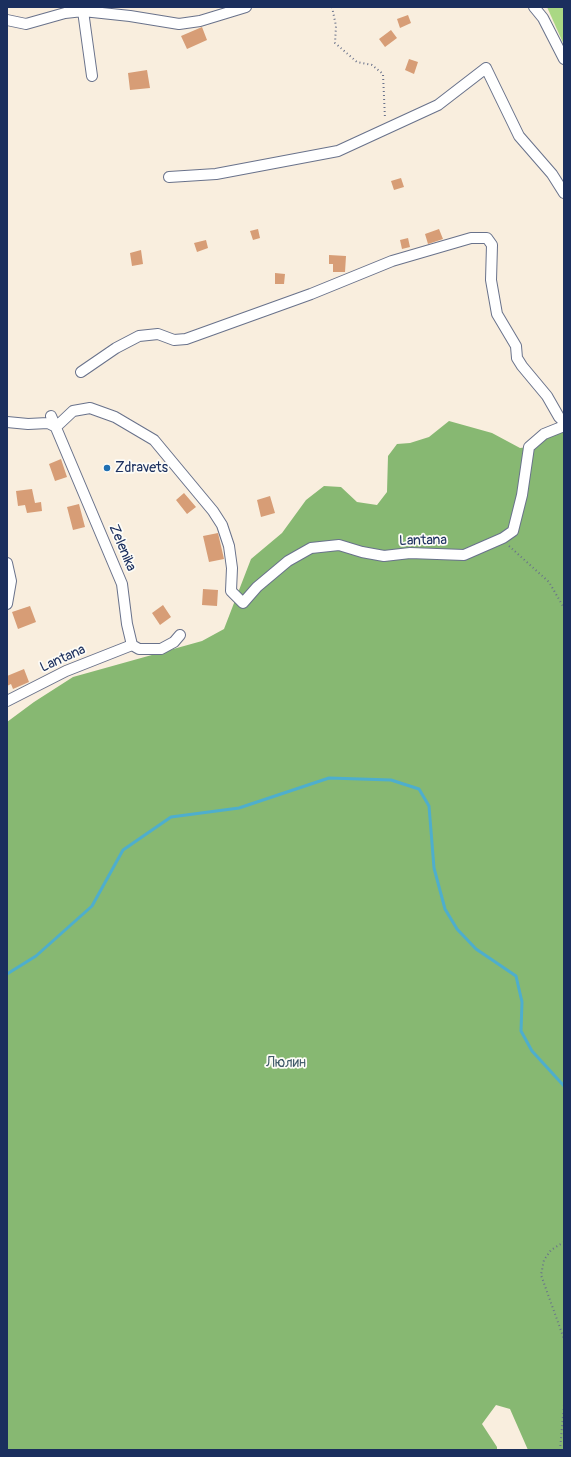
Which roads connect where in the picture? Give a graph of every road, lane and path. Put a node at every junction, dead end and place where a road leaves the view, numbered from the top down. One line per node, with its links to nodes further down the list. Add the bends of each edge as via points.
1 (246, 7): 4 (street, via 200,21 179,24)
2 (332, 7): 8 (path, via 336,26 335,43 357,62 372,65 383,74)
3 (534, 7): 6 (street, via 543,18)
4 (83, 11): 5 (street, via 65,13 26,24); 7 (street)
5 (7, 20)
6 (564, 59)
7 (92, 76)
8 (386, 130): 9 (street, via 338,151 216,174); 10 (street, via 438,105 486,68 520,136 552,174)
9 (169, 177)
10 (564, 194)
11 (81, 372): 14 (street, via 116,348 140,336 158,334 174,340 186,339 392,261 471,238 488,238 492,245 491,280 497,314 516,346 517,358)
12 (51, 416): 16 (street, Zelenika)
13 (7, 422): 16 (street, via 48,423)
14 (564, 422)
15 (564, 426): 17 (street, via 544,434 529,447 521,501)
16 (56, 427): 17 (street, Lantana, via 73,411 90,408 115,418 154,440 213,510 222,525 229,546 232,591 243,603 257,587 288,561 311,548 339,545 384,556 410,553 464,555); 23 (street, Zelenika, via 122,584)
17 (513, 532): 18 (street)
18 (506, 543): 21 (path, via 549,582)
19 (7, 563): 20 (street, via 11,580)
20 (7, 604)
21 (564, 608)
22 (180, 635): 23 (street, via 174,642 161,649 139,649)
23 (132, 645): 24 (street, Lantana, via 66,671)
24 (7, 701)
25 (564, 1242): 26 (path, via 551,1250 544,1260 542,1275)
26 (564, 1339)
27 (564, 1405): 28 (path)
28 (560, 1450)

